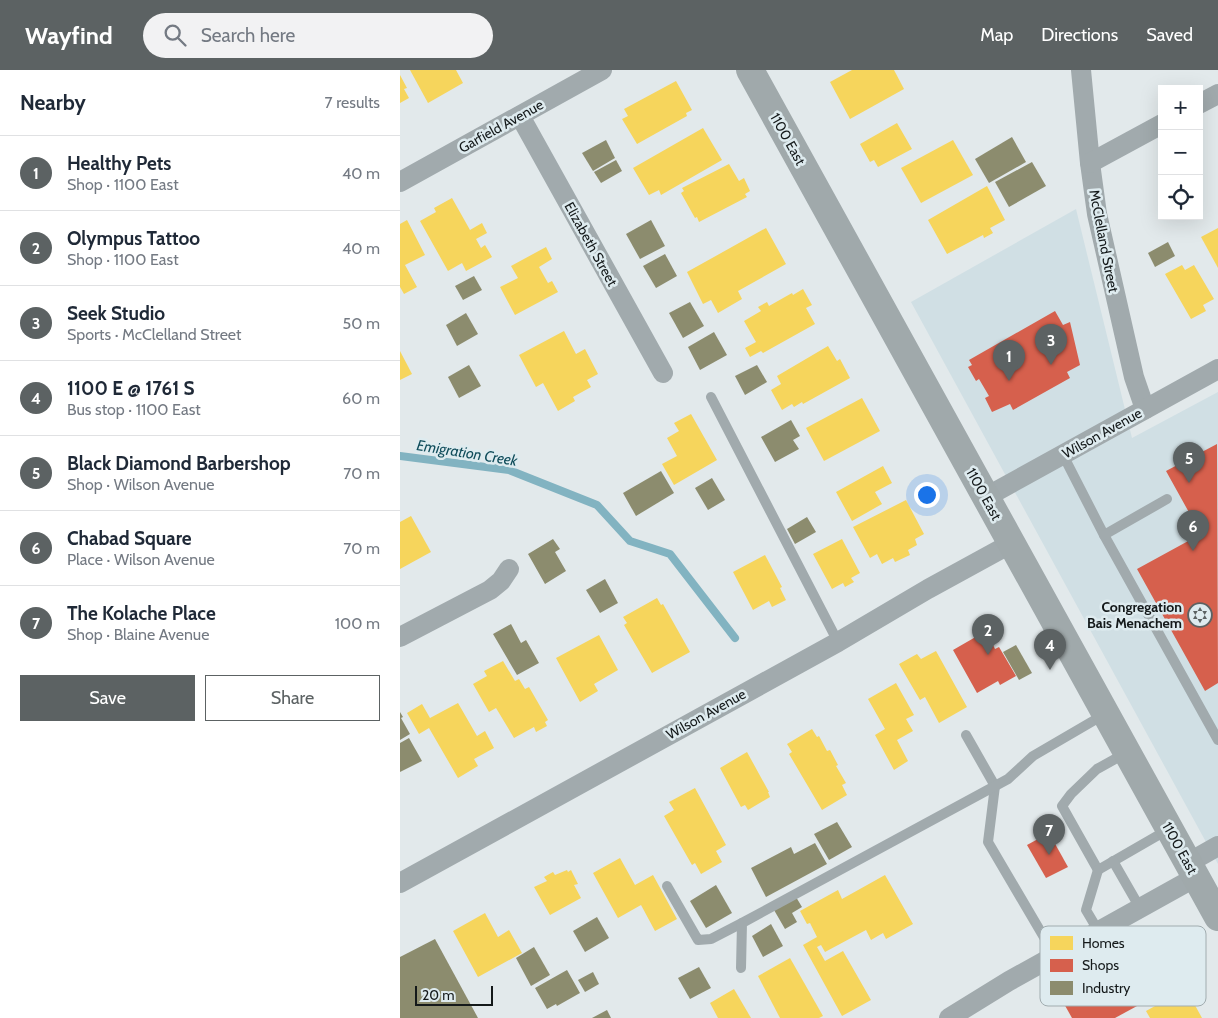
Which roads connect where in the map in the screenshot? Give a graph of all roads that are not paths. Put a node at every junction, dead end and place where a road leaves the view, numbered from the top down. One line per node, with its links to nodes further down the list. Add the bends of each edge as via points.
1 (602, 70): 6 (street, Garfield Avenue)
2 (750, 70): 15 (street, 1100 East)
3 (1082, 70): 8 (street, McClelland Street)
4 (1218, 94): 5 (street)
5 (1203, 102)
6 (520, 116): 9 (street, Garfield Avenue); 11 (street, Elizabeth Street)
7 (1158, 126): 8 (street)
8 (1090, 163): 13 (street, McClelland Street, via 1104,249 1134,377)
9 (400, 182)
10 (1218, 369): 13 (street, Wilson Avenue)
11 (663, 373)
12 (711, 397): 21 (lane)
13 (1145, 409): 14 (street, Wilson Avenue)
14 (1063, 455): 15 (street, Wilson Avenue); 17 (lane)
15 (986, 497): 18 (street, 1100 East)
16 (1167, 499): 17 (lane)
17 (1104, 535): 24 (lane)
18 (1012, 543): 21 (street, Wilson Avenue); 22 (street, 1100 East)
19 (508, 569): 20 (street, via 490,590)
20 (400, 637)
21 (838, 642): 32 (street, Wilson Avenue)
22 (1106, 714): 25 (street, 1100 East); 26 (lane, via 1033,756 1008,779)
23 (966, 736): 26 (lane)
24 (1218, 740)
25 (1127, 753): 27 (street, 1100 East); 30 (lane, via 1097,769 1062,806)
26 (995, 786): 36 (lane); 39 (lane, via 988,842)
27 (1170, 829): 29 (lane); 31 (street, 1100 East)
28 (1218, 846): 31 (street)
29 (1113, 861): 30 (lane); 34 (lane)
30 (1098, 870): 37 (lane, via 1086,910)
31 (1192, 870): 34 (street); 35 (street, 1100 East)
32 (400, 883)
33 (668, 886): 36 (lane, via 698,940 711,939)
34 (1140, 908): 38 (street)
35 (1218, 917)
36 (742, 923): 41 (lane)
37 (1095, 926)
38 (1109, 926)
39 (1040, 929)
40 (1040, 965): 42 (street)
41 (741, 968)
42 (949, 1018)

